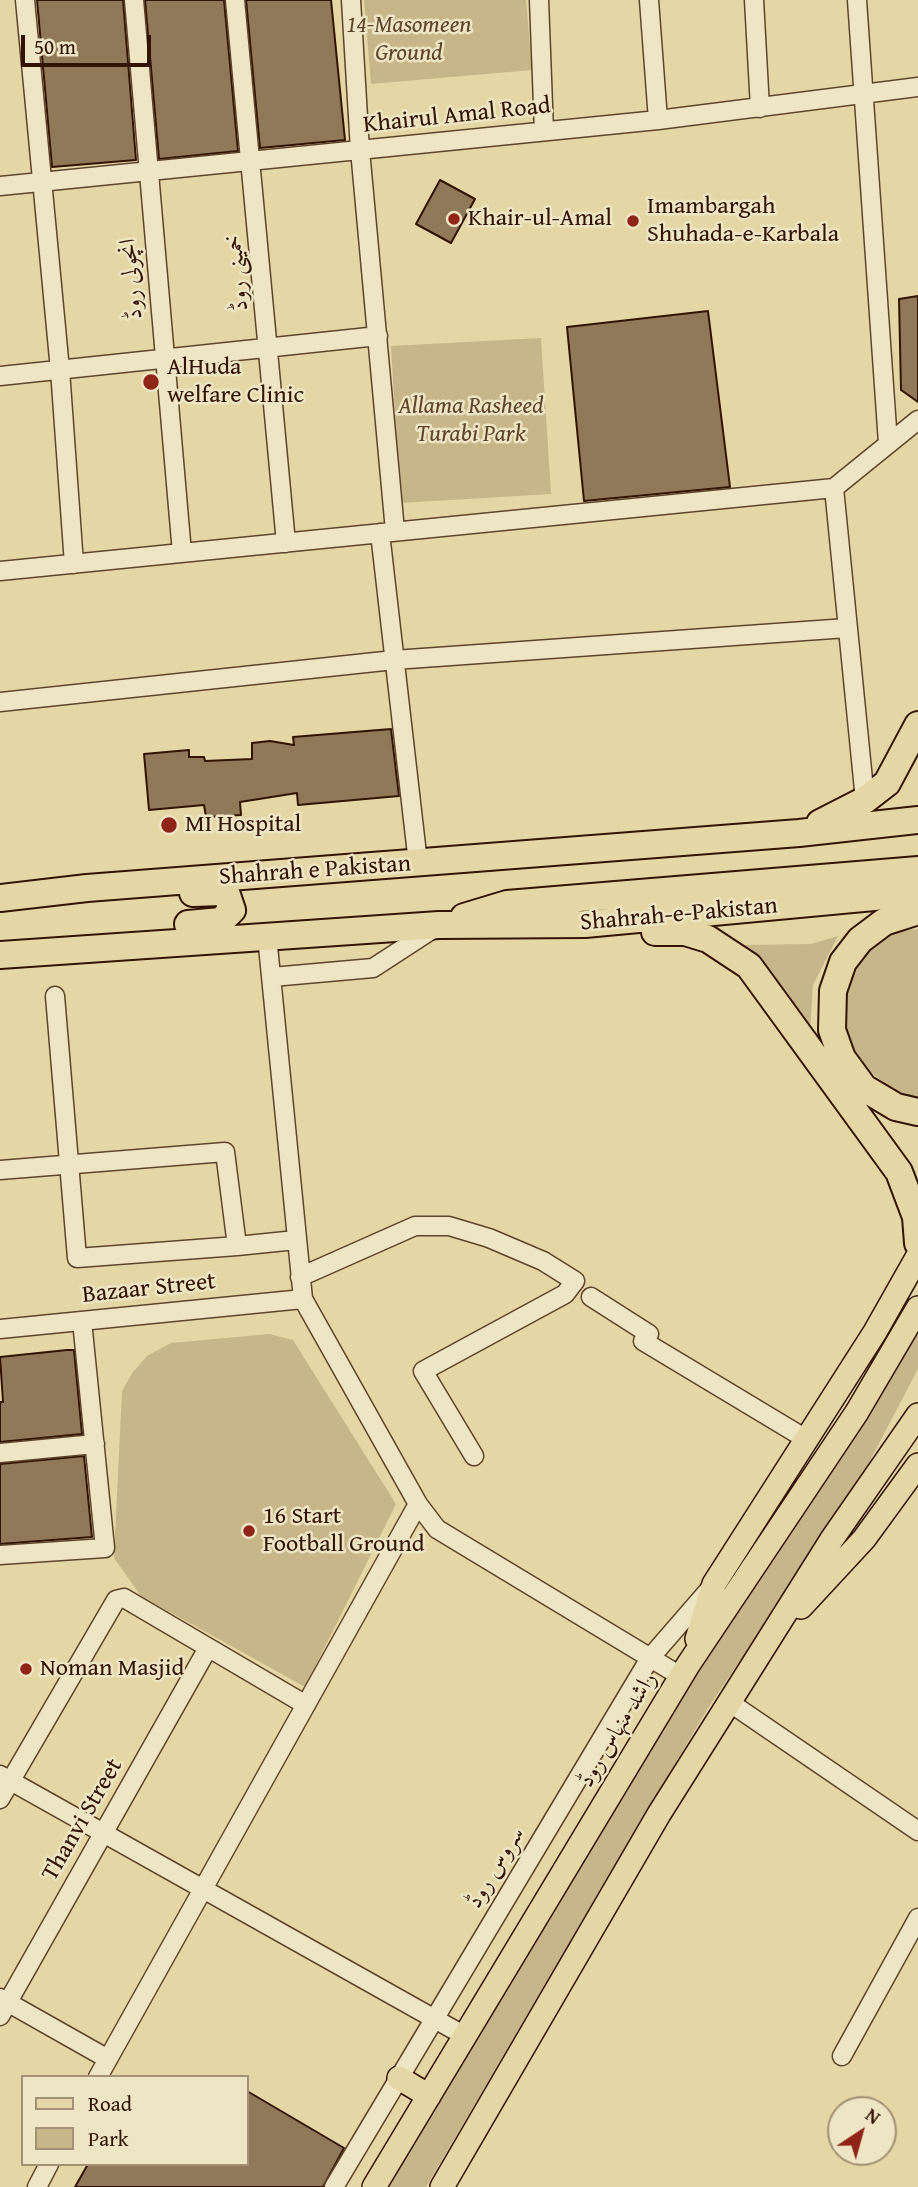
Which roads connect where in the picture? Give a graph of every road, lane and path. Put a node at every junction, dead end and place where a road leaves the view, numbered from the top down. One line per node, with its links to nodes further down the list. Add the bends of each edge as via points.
1 (25, 0): 17 (street)
2 (134, 0): 16 (street, انچولی روڈ)
3 (234, 0): 15 (street, خمینی روڈ)
4 (351, 0): 14 (street)
5 (538, 0): 13 (street)
6 (649, 0): 12 (street)
7 (754, 0): 11 (street)
8 (857, 0): 10 (street)
9 (918, 87): 10 (street, Khairul Amal Road)
10 (863, 94): 11 (street, Khairul Amal Road); 25 (street)
11 (760, 108): 12 (street, Khairul Amal Road)
12 (658, 120): 13 (street, Khairul Amal Road)
13 (544, 131): 14 (street, Khairul Amal Road)
14 (360, 150): 15 (street, Khairul Amal Road); 19 (street)
15 (252, 161): 16 (street, Khairul Amal Road); 20 (street, خمینی روڈ)
16 (147, 171): 17 (street, Khairul Amal Road); 21 (street, انچولی روڈ)
17 (43, 182): 18 (street, Khairul Amal Road); 22 (street)
18 (0, 186)
19 (378, 336): 20 (street); 27 (street)
20 (269, 346): 21 (street); 28 (street, خمینی روڈ)
21 (164, 359): 22 (street); 29 (street, انچولی روڈ)
22 (60, 370): 23 (street); 30 (street)
23 (0, 376)
24 (918, 421): 25 (street)
25 (888, 443): 26 (street)
26 (834, 488): 27 (street); 32 (street)
27 (388, 532): 28 (street); 33 (street)
28 (286, 542): 29 (street)
29 (182, 553): 30 (street)
30 (74, 564): 31 (street)
31 (0, 571)
32 (847, 628): 33 (street); 36 (street)
33 (394, 660): 34 (street); 39 (street)
34 (0, 702)
35 (918, 725): 36 (highway, via 887,783)
36 (865, 800): 38 (highway)
37 (918, 820): 38 (highway)
38 (799, 833): 39 (highway, Shahrah e Pakistan)
39 (418, 863): 41 (highway, Shahrah e Pakistan)
40 (918, 870): 46 (highway, via 507,904)
41 (88, 888): 43 (highway, Shahrah e Pakistan); 48 (highway, via 122,897 220,892 232,902 232,910 221,921 107,932)
42 (918, 893): 45 (highway, Shahrah-e-Pakistan)
43 (0, 898)
44 (918, 911): 52 (highway, via 884,922 860,940 843,962 833,991 832,1030 842,1058 864,1088 896,1107)
45 (585, 924): 46 (highway, Shahrah-e-Pakistan); 56 (highway, via 685,932 708,939 749,966 899,1172 916,1217)
46 (439, 925): 47 (highway); 50 (street, via 373,968)
47 (267, 936): 48 (highway); 50 (street)
48 (35, 953): 49 (highway)
49 (0, 956)
50 (271, 977): 55 (street)
51 (55, 996): 53 (street)
52 (918, 1112)
53 (69, 1164): 54 (street); 57 (street, via 225,1152); 57 (street, via 76,1258)
54 (0, 1170)
55 (296, 1240): 57 (street); 59 (street)
56 (918, 1243)
57 (237, 1246)
58 (918, 1256): 66 (main road)
59 (300, 1277): 61 (street); 69 (street, via 415,1226 449,1226 543,1261 575,1281 565,1294 423,1371)
60 (591, 1297): 66 (street, via 649,1334 643,1341)
61 (303, 1299): 63 (street, Bazaar Street); 71 (street)
62 (918, 1308): 77 (main road, راشد منہاس روڈ, via 857,1412)
63 (82, 1321): 64 (street, Bazaar Street); 67 (street)
64 (0, 1329)
65 (918, 1415): 75 (main road)
66 (806, 1439): 73 (main road)
67 (95, 1444): 68 (street); 72 (street, via 105,1548)
68 (0, 1453)
69 (474, 1456)
70 (918, 1465): 75 (main road, via 864,1539)
71 (418, 1504): 76 (street, via 437,1529); 79 (street)
72 (0, 1555)
73 (714, 1584): 76 (street, سروس روڈ); 77 (main road)
74 (208, 1648): 79 (street); 80 (street, via 124,1598 116,1600); 83 (street, Thanvi Street)
75 (763, 1648): 78 (main road)
76 (650, 1658): 77 (street); 87 (street, سروس روڈ)
77 (685, 1671): 88 (main road, راشد منہاس روڈ)
78 (729, 1702): 82 (street); 98 (main road)
79 (306, 1705): 84 (street)
80 (5, 1778): 81 (street); 83 (street)
81 (0, 1799)
82 (918, 1831)
83 (104, 1833): 84 (street); 86 (street, Thanvi Street)
84 (203, 1889): 87 (street); 90 (street)
85 (918, 1918): 89 (street)
86 (3, 2005): 90 (street)
87 (434, 2019): 88 (street); 92 (street, سروس روڈ)
88 (465, 2036): 93 (main road, راشد منہاس روڈ)
89 (842, 2056)
90 (108, 2059): 91 (street)
91 (99, 2075)
92 (399, 2078): 93 (main road); 96 (street, سروس روڈ)
93 (429, 2096): 97 (main road, راشد منہاس روڈ)
94 (49, 2166): 95 (street)
95 (37, 2187)
96 (334, 2187)
97 (374, 2187)
98 (442, 2187)

